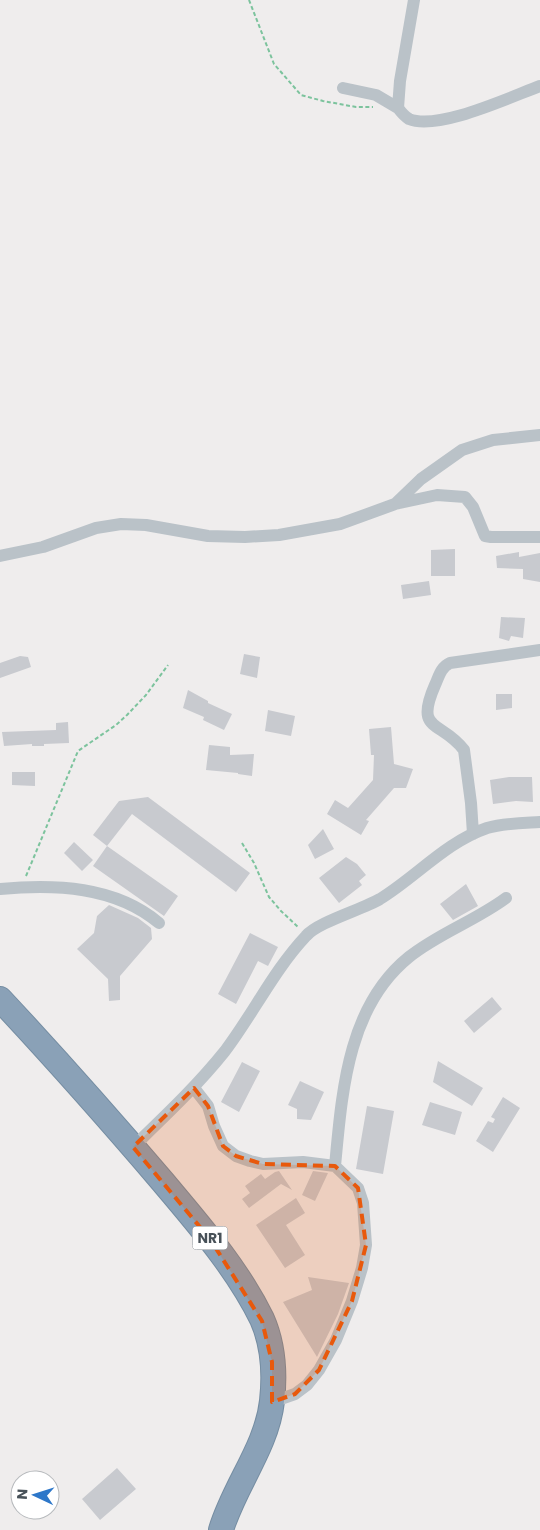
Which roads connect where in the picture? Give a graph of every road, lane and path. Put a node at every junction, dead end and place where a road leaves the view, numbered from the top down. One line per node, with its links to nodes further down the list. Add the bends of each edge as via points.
1 (249, 0): 5 (path, via 274,64 301,95 356,107)
2 (414, 0): 5 (street)
3 (540, 86): 5 (street, via 446,120 416,120 403,115)
4 (343, 88): 5 (street, via 376,95)
5 (398, 108)
6 (540, 435): 7 (street, via 493,440 462,450 421,479)
7 (395, 504): 8 (street, via 436,495 465,497 488,537); 9 (street, via 340,524 279,535 208,536 122,524 96,528 43,547)
8 (540, 537)
9 (0, 556)
10 (540, 650): 13 (street, via 450,663 443,668 434,688 426,714 431,723 464,750)
11 (168, 665): 15 (path, via 127,715 78,751)
12 (540, 822): 13 (street, via 504,825)
13 (473, 834): 19 (street, via 380,898)
14 (242, 843): 19 (path, via 269,897)
15 (21, 888): 16 (street); 18 (street, via 70,888 115,897 145,911)
16 (0, 889)
17 (506, 898): 23 (street, via 409,957 373,997 359,1030 342,1096)
18 (159, 922)
19 (307, 934): 21 (street, via 225,1050)
20 (0, 999): 22 (highway, NR1)
21 (194, 1088): 22 (street); 23 (street, via 208,1106 224,1146 236,1156 263,1164 303,1162)
22 (133, 1147): 24 (highway, NR1, via 232,1268 258,1313 270,1344)
23 (335, 1166): 24 (street, via 358,1188 363,1203 366,1245 362,1268 342,1326 319,1370 295,1394)
24 (272, 1402): 25 (highway, NR1, via 263,1436)
25 (223, 1523): 26 (highway)
26 (204, 1530)

